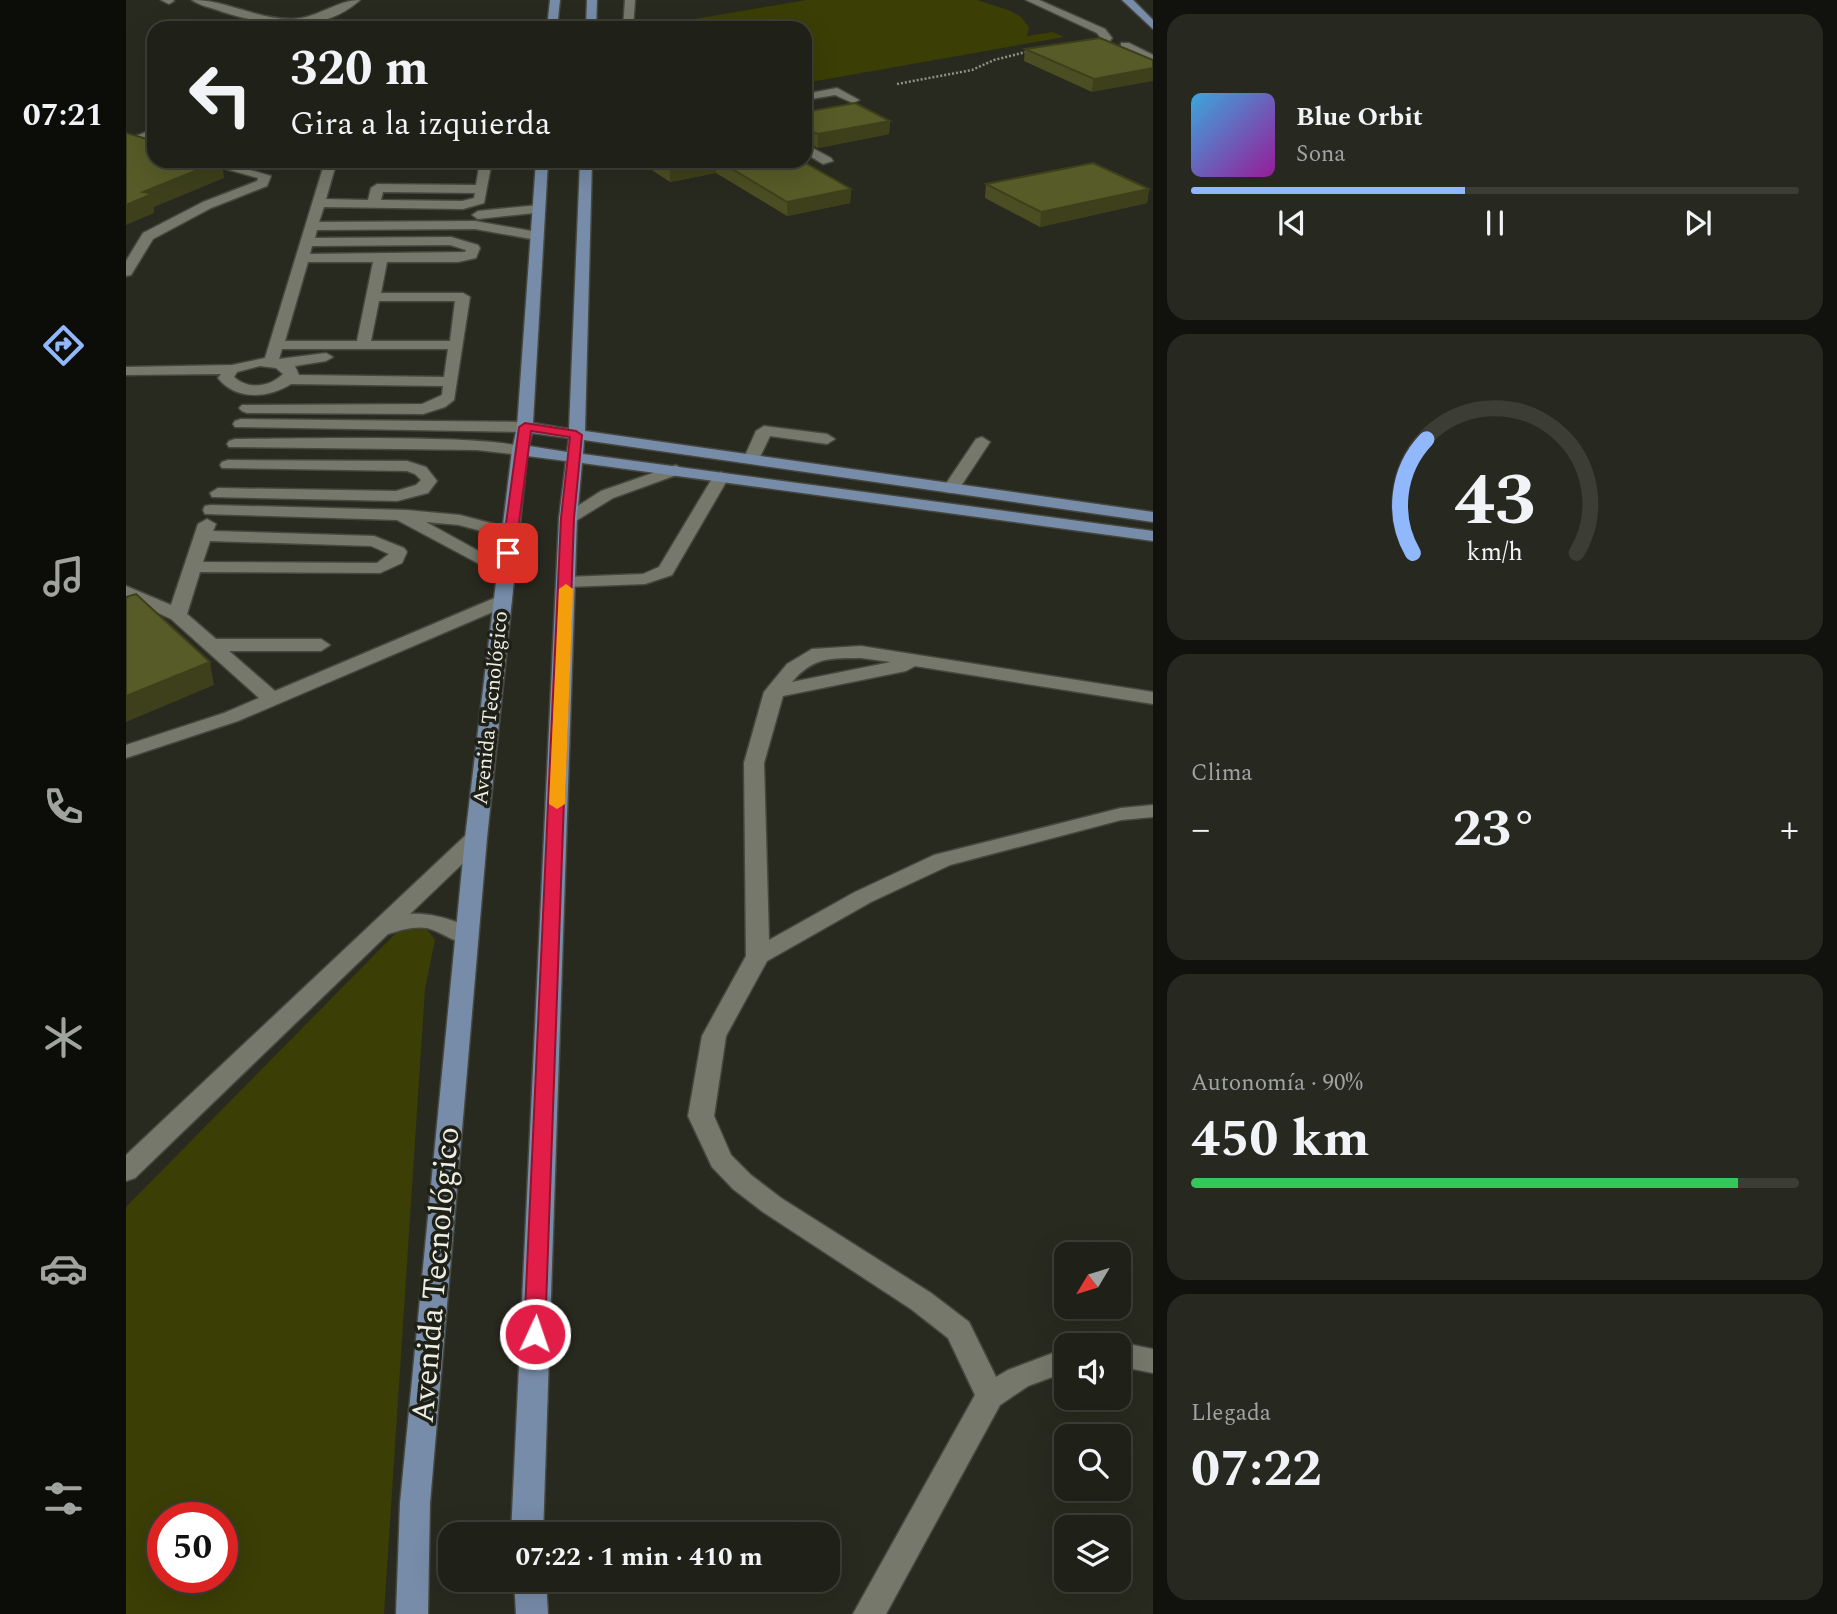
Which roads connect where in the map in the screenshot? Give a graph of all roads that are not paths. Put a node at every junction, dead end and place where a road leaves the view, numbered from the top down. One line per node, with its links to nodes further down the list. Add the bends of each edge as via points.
1 (197, 0): 9 (street)
2 (238, 0): 9 (street)
3 (355, 0): 11 (street, via 342,9)
4 (555, 0): 12 (main road)
5 (592, 0): 13 (main road)
6 (630, 0): 14 (street)
7 (1031, 0): 17 (street, via 1101,31 1107,38 1102,44)
8 (1127, 0): 15 (main road)
9 (216, 6): 10 (street)
10 (265, 21)
11 (302, 21)
12 (553, 21)
13 (591, 21)
14 (628, 21)
15 (1153, 26)
16 (1125, 45): 18 (street)
17 (1062, 51)
18 (1153, 59)
19 (812, 96): 20 (street, via 837,91 853,100)
20 (812, 108)
21 (147, 136): 23 (street)
22 (147, 144): 23 (street)
23 (126, 145)
24 (812, 152): 25 (street)
25 (827, 160)
26 (232, 168): 37 (street, via 265,176 262,183 148,236)
27 (329, 168): 32 (street)
28 (485, 168): 32 (street, via 480,200 463,205 374,204)
29 (542, 168): 31 (main road, Avenida Tecnológico)
30 (586, 168): 56 (main road)
31 (539, 209): 32 (street, via 470,216); 33 (main road, Avenida Tecnológico)
32 (314, 215): 33 (street, via 475,225); 34 (street)
33 (537, 236): 51 (main road, Avenida Tecnológico)
34 (305, 242): 35 (street); 36 (street, via 451,241 473,248 471,255 458,258)
35 (301, 258): 36 (street); 39 (street)
36 (382, 258): 38 (street)
37 (126, 272)
38 (373, 297): 40 (street); 41 (street, via 463,297)
39 (275, 345): 40 (street); 42 (street)
40 (363, 345): 41 (street)
41 (456, 352): 42 (street, via 312,357); 47 (street)
42 (275, 363): 44 (street, via 249,363); 45 (street, via 291,370)
43 (126, 371): 44 (street)
44 (229, 374): 46 (street); 48 (street, via 235,386)
45 (289, 379): 47 (street); 48 (street)
46 (126, 380)
47 (451, 382): 49 (street, via 449,397 423,409)
48 (253, 390): 49 (street)
49 (244, 416): 50 (street); 54 (street)
50 (424, 426): 51 (street); 55 (street)
51 (523, 438): 55 (street, via 477,445); 56 (main road); 67 (main road, Avenida Tecnológico)
52 (827, 439): 57 (street, via 764,431)
53 (982, 442): 61 (street)
54 (235, 444): 55 (street); 58 (street)
55 (420, 444)
56 (574, 445): 57 (main road); 59 (main road); 66 (main road)
57 (751, 458): 61 (main road)
58 (228, 464): 62 (street); 62 (street, via 407,466 419,468 429,481 422,489 397,496)
59 (676, 470): 60 (main road); 66 (street, via 620,487)
60 (721, 477): 69 (main road); 72 (street, via 666,571 645,579)
61 (951, 488): 65 (main road)
62 (218, 493): 63 (street)
63 (211, 510): 64 (street); 68 (street)
64 (400, 514): 67 (street, via 460,520); 71 (street)
65 (1153, 517)
66 (568, 518): 72 (main road)
67 (511, 534): 71 (main road, Avenida Tecnológico)
68 (203, 536): 70 (street); 70 (street, via 374,541 398,552 396,559 380,568)
69 (1153, 536)
70 (192, 567): 75 (street)
71 (506, 571): 74 (main road, Avenida Tecnológico)
72 (566, 582): 93 (main road)
73 (126, 591): 75 (street)
74 (503, 601): 81 (street); 84 (main road, Avenida Tecnológico)
75 (177, 615): 76 (street)
76 (212, 645): 77 (street); 81 (street)
77 (321, 645)
78 (916, 663): 79 (street); 79 (street, via 861,652 819,653 794,668); 80 (street)
79 (774, 692): 87 (street, via 754,763)
80 (1153, 698)
81 (272, 699): 82 (street)
82 (126, 752)
83 (1153, 811): 87 (street, via 1121,814 942,860 863,897)
84 (476, 838): 85 (street, Avenida Tecnológico); 86 (main road, Avenida Tecnológico)
85 (379, 930): 86 (street, Avenida Tecnológico, via 423,919); 88 (street, Avenida Tecnológico)
86 (467, 937): 95 (main road, Avenida Tecnológico, via 415,1503)
87 (758, 956): 92 (street, via 714,1036 701,1116 721,1160 772,1205 959,1330)
88 (126, 1171)
89 (1131, 1357): 90 (street)
90 (1153, 1362)
91 (1054, 1364): 92 (street, via 1017,1377)
92 (990, 1396): 97 (street)
93 (528, 1522)
94 (531, 1592): 96 (main road)
95 (412, 1614)
96 (532, 1614)
97 (869, 1614)

